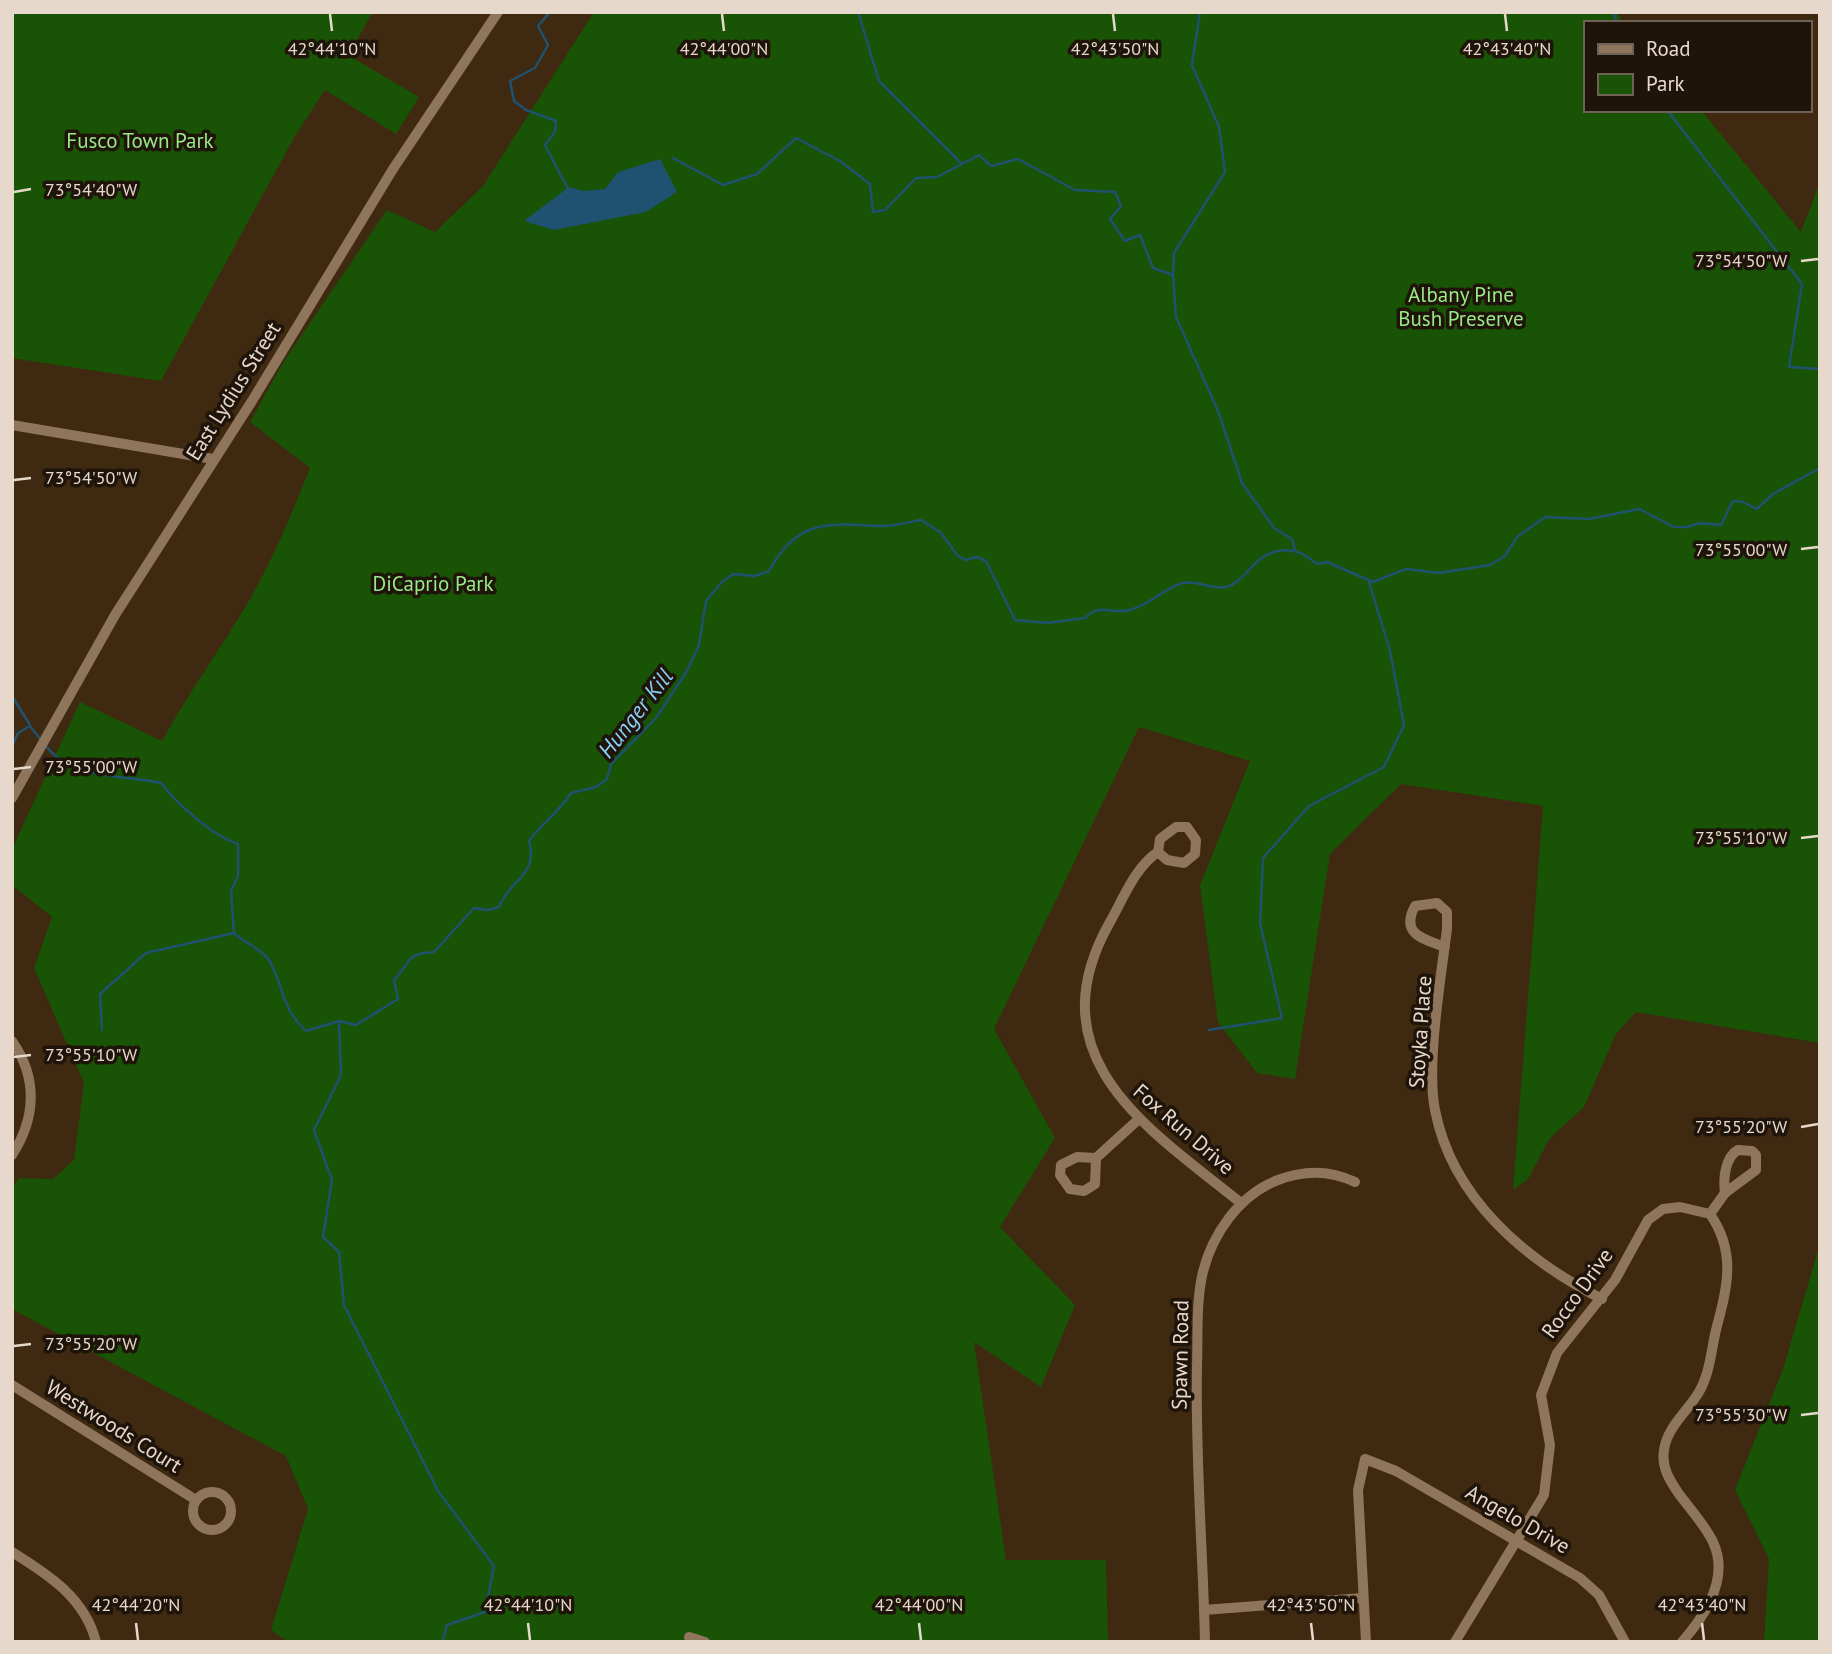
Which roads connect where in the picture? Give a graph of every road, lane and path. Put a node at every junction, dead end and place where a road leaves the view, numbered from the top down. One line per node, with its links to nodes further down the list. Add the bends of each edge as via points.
1 (498, 12): 3 (street, East Lydius Street, via 393,169)
2 (12, 425): 3 (street)
3 (213, 459): 4 (street, East Lydius Street, via 108,626)
4 (12, 798)
5 (1158, 852): 8 (street, Fox Run Drive, via 1142,866 1095,951 1086,1000 1090,1044 1103,1075)
6 (1445, 947): 6 (street, Stoyka Place, via 1447,912 1437,904 1415,906 1409,918 1411,928 1418,937); 15 (street, Stoyka Place, via 1433,1072 1435,1109 1455,1167 1468,1191 1507,1235 1572,1284)
7 (12, 1041): 9 (street, via 26,1067 32,1097 27,1128)
8 (1139, 1119): 10 (street); 13 (street, Fox Run Drive)
9 (12, 1155)
10 (1096, 1158)
11 (1355, 1182): 13 (street, Spawn Road, via 1322,1172 1301,1173 1269,1183)
12 (1725, 1193): 12 (street, via 1756,1170 1752,1151 1732,1154); 14 (street)
13 (1241, 1203): 21 (street, Spawn Road, via 1207,1261 1199,1296 1197,1393)
14 (1710, 1214): 15 (street, Rocco Drive, via 1680,1207 1663,1209 1648,1220); 29 (street, via 1727,1248 1727,1286 1705,1376 1663,1452 1670,1481 1714,1542 1717,1581 1705,1613)
15 (1601, 1299): 18 (street, Rocco Drive, via 1570,1334 1541,1395 1550,1445 1544,1495)
16 (12, 1385): 17 (street, Westwoods Court)
17 (196, 1500): 17 (street, via 194,1518 201,1527 212,1531 228,1522 231,1509 225,1497 206,1492)
18 (1516, 1539): 20 (street, Angelo Drive, via 1396,1471 1366,1459 1358,1490); 27 (street, Rocco Drive); 28 (street, Angelo Drive, via 1591,1587)
19 (12, 1552): 23 (street, via 72,1596 86,1612)
20 (1362, 1598): 21 (street); 26 (street)
21 (1204, 1610): 25 (street, Spawn Road)
22 (689, 1637): 24 (street)
23 (96, 1642)
24 (705, 1642)
25 (1205, 1642)
26 (1366, 1642)
27 (1455, 1642)
28 (1625, 1642)
29 (1682, 1642)

